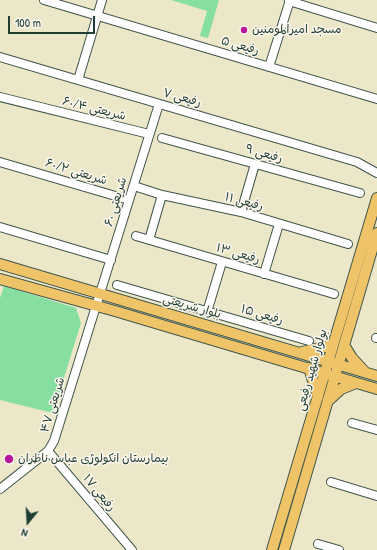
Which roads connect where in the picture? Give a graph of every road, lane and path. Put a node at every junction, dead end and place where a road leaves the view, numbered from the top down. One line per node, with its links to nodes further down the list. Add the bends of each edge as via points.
1 (44, 0): 4 (street, رفیعی ۵)
2 (102, 0): 4 (street)
3 (290, 1): 5 (street); 7 (street)
4 (97, 17): 7 (street, رفیعی ۵); 8 (street)
5 (377, 28)
6 (0, 57): 8 (street, رفیعی ۷)
7 (269, 67): 10 (street, رفیعی ۵)
8 (78, 80): 11 (street, رفیعی ۷)
9 (0, 96): 12 (street, شریعتی ۶۰/۴)
10 (377, 99)
11 (159, 104): 12 (street, شریعتی ۶۰); 15 (street, رفیعی ۷)
12 (149, 134): 19 (street, شریعتی ۶۰)
13 (162, 138): 16 (street, رفیعی ۹)
14 (0, 162): 23 (street, شریعتی ۶۰/۲)
15 (357, 162): 17 (street); 18 (street)
16 (255, 164): 20 (street, رفیعی ۹); 24 (street)
17 (377, 164)
18 (377, 173)
19 (134, 186): 21 (street, رفیعی ۱۱); 23 (street, شریعتی ۶۰)
20 (360, 193)
21 (162, 195): 24 (street, رفیعی ۱۱); 29 (street)
22 (377, 198): 43 (main road, بولوار شهید رفیعی)
23 (129, 200): 31 (street, شریعتی ۶۰)
24 (241, 212): 25 (street, رفیعی ۱۱)
25 (279, 224): 30 (street, رفیعی ۱۱); 34 (street)
26 (0, 227): 31 (street)
27 (377, 233): 42 (main road, بولوار شهید رفیعی)
28 (136, 236): 29 (street, رفیعی ۱۳)
29 (149, 240): 32 (street, رفیعی ۱۳)
30 (348, 244)
31 (111, 260): 37 (street, شریعتی ۶۰)
32 (222, 262): 34 (street, رفیعی ۱۳); 40 (street)
33 (0, 264): 37 (main road, بلوار شریعتی)
34 (264, 274): 38 (street, رفیعی ۱۳)
35 (0, 279): 39 (main road)
36 (117, 284): 40 (street, رفیعی ۱۵)
37 (101, 294): 39 (street, شریعتی ۶۰); 44 (main road, بلوار شریعتی)
38 (334, 294)
39 (95, 306): 46 (main road); 56 (street, شریعتی ۴۷, via 58,431)
40 (207, 312): 41 (street, رفیعی ۱۵)
41 (309, 341)
42 (344, 344): 45 (main road, بولوار شهید رفیعی); 48 (main road, via 352,358)
43 (333, 346): 44 (main road); 45 (main road, بولوار شهید رفیعی)
44 (301, 353): 45 (main road, بلوار شریعتی)
45 (333, 363): 47 (main road, بولوار شهید رفیعی); 48 (main road, بلوار شریعتی); 50 (main road, بولوار شهید رفیعی)
46 (309, 368): 47 (main road); 53 (main road)
47 (325, 373): 50 (main road); 53 (main road, بولوار شهید رفیعی)
48 (366, 373): 49 (main road, بلوار شریعتی)
49 (377, 376)
50 (335, 377): 51 (main road); 53 (main road, بولوار شهید رفیعی)
51 (356, 383): 52 (main road); 53 (main road)
52 (377, 389)
53 (323, 400): 62 (main road, بولوار شهید رفیعی); 63 (main road, بولوار شهید رفیعی)
54 (352, 423): 55 (street)
55 (377, 430)
56 (48, 451): 58 (street, شریعتی ۴۷); 61 (street, رفیعی ۱۷)
57 (332, 482): 59 (street)
58 (0, 489)
59 (377, 496)
60 (318, 544): 64 (street)
61 (132, 550)
62 (272, 550)
63 (284, 550)
64 (339, 550)

